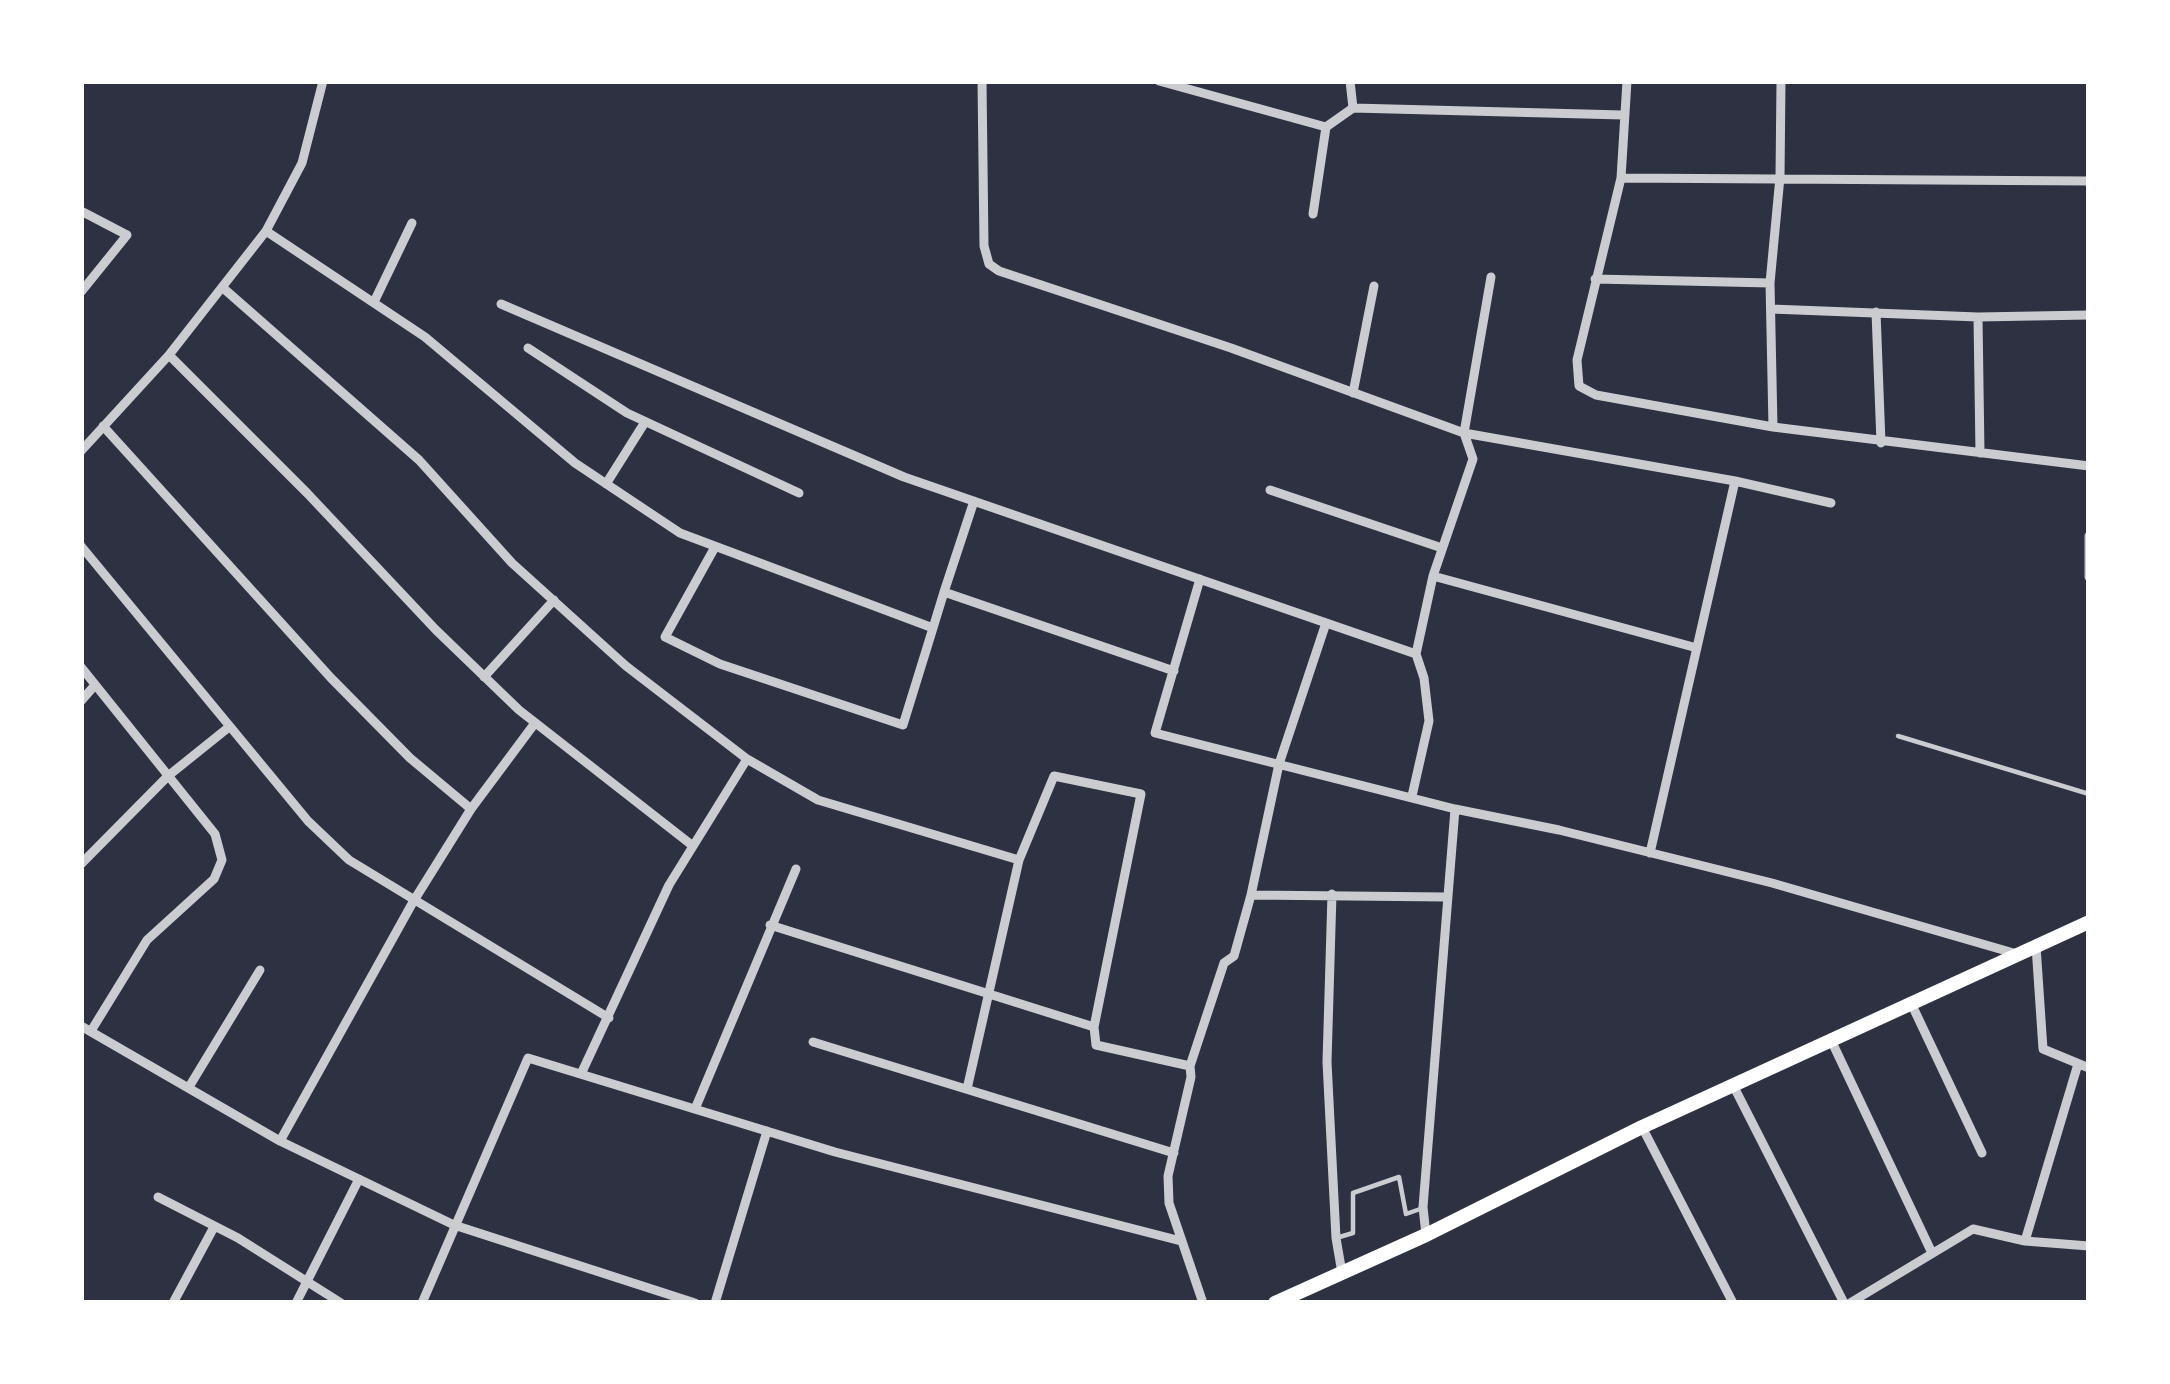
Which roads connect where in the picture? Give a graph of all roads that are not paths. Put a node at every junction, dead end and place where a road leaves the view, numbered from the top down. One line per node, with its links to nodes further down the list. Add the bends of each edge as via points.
1 (322, 81): 16 (street, via 302,163)
2 (982, 81): 31 (street, via 989,264)
3 (1159, 81): 9 (street)
4 (1350, 81): 7 (street)
5 (1627, 81): 8 (street)
6 (1781, 81): 10 (street)
7 (1353, 108): 8 (street); 9 (street)
8 (1623, 115): 11 (street)
9 (1326, 127): 14 (street)
10 (1780, 177): 11 (street); 12 (street); 19 (street)
11 (1621, 178): 18 (street)
12 (2089, 181)
13 (81, 211): 22 (street, via 127,235)
14 (1313, 214)
15 (412, 223): 23 (street)
16 (266, 231): 21 (street); 23 (street)
17 (1491, 277): 35 (street)
18 (1595, 279): 19 (street); 34 (street, via 1576,360 1580,386)
19 (1770, 283): 25 (street)
20 (1373, 286): 31 (street)
21 (222, 287): 30 (street); 54 (street, via 418,460)
22 (81, 292)
23 (374, 302): 41 (street)
24 (501, 304): 44 (street)
25 (1771, 310): 26 (street); 34 (street)
26 (1876, 312): 28 (street); 36 (street)
27 (2089, 315): 28 (street)
28 (1978, 317): 38 (street)
29 (528, 348): 32 (street)
30 (170, 356): 33 (street); 61 (street)
31 (1353, 393): 35 (street)
32 (645, 422): 41 (street); 43 (street)
33 (103, 426): 37 (street); 72 (street, via 331,678)
34 (1773, 427): 36 (street)
35 (1464, 433): 40 (street); 49 (street, via 1472,459)
36 (1881, 443): 38 (street)
37 (81, 451)
38 (1980, 453): 39 (street)
39 (2089, 466)
40 (1735, 482): 45 (street); 57 (street)
41 (606, 484): 48 (street)
42 (1270, 490): 49 (street)
43 (799, 493)
44 (974, 501): 52 (street); 53 (street)
45 (1831, 503)
46 (2089, 536): 51 (street)
47 (81, 546): 65 (street)
48 (715, 547): 56 (street); 56 (street, via 664,637 720,664 903,725)
49 (1442, 548): 50 (street)
50 (1433, 576): 57 (street); 58 (street)
51 (2089, 577)
52 (1200, 579): 55 (street); 60 (street)
53 (944, 592): 56 (street); 60 (street)
54 (554, 600): 61 (street); 67 (street)
55 (1326, 623): 58 (street); 68 (street)
56 (933, 628)
57 (1696, 648): 75 (street)
58 (1416, 654): 71 (street, via 1429,721)
59 (81, 667): 62 (street)
60 (1174, 671): 68 (street, via 1155,733)
61 (484, 677): 64 (street)
62 (95, 686): 63 (street); 69 (street)
63 (81, 700)
64 (535, 723): 72 (street); 74 (street)
65 (229, 727): 69 (street); 82 (street, via 321,834)
66 (1898, 736): 70 (lane)
67 (747, 758): 74 (street); 76 (street, via 818,800)
68 (1279, 764): 71 (street); 80 (street)
69 (168, 776): 77 (street); 91 (street, via 215,834 222,860 214,879 147,940)
70 (2089, 794)
71 (1412, 796): 73 (street)
72 (471, 809): 82 (street)
73 (1455, 809): 75 (street); 81 (street)
74 (693, 846): 90 (street)
75 (1650, 853): 86 (street)
76 (1019, 860): 88 (street); 92 (street, via 1054,776 1141,794)
77 (81, 864)
78 (796, 868): 84 (street)
79 (1332, 894): 80 (street); 81 (street); 113 (street, via 1327,1062)
80 (1251, 895): 95 (street)
81 (1446, 897): 109 (street)
82 (413, 902): 90 (street); 104 (street)
83 (2089, 922): 85 (main road)
84 (770, 925): 88 (street); 101 (street)
85 (2036, 946): 86 (main road); 96 (street, via 2043,1049)
86 (2017, 954): 89 (main road)
87 (260, 970): 99 (street)
88 (990, 996): 92 (street); 100 (street)
89 (1911, 1003): 93 (main road); 106 (street)
90 (609, 1018): 97 (street)
91 (86, 1028): 99 (street)
92 (1094, 1028): 95 (street, via 1096,1045)
93 (1831, 1040): 98 (main road); 117 (street)
94 (813, 1042): 100 (street)
95 (1190, 1066): 105 (street)
96 (2084, 1066): 115 (street)
97 (580, 1074): 101 (street); 110 (street, via 528,1058)
98 (1733, 1085): 102 (main road); 129 (street)
99 (189, 1087): 104 (street)
100 (967, 1089): 105 (street)
101 (695, 1108): 103 (street)
102 (1642, 1127): 112 (main road); 128 (street)
103 (767, 1131): 114 (street); 125 (street)
104 (280, 1141): 107 (street)
105 (1174, 1153): 114 (street, via 1169,1203)
106 (1982, 1153)
107 (359, 1179): 110 (street); 119 (street)
108 (158, 1197): 111 (street)
109 (1423, 1208): 112 (street); 113 (lane, via 1406,1214 1400,1177 1384,1182 1353,1193 1353,1233)
110 (454, 1225): 123 (street); 124 (street)
111 (214, 1227): 119 (street); 120 (street)
112 (1426, 1234): 118 (main road)
113 (1336, 1238): 118 (street)
114 (1181, 1241): 126 (street)
115 (2025, 1241): 116 (street); 117 (street, via 1972,1229)
116 (2089, 1246)
117 (1932, 1253): 129 (street)
118 (1342, 1273): 127 (main road)
119 (307, 1281): 121 (street); 122 (street)
120 (172, 1303)
121 (296, 1303)
122 (340, 1303)
123 (422, 1303)
124 (695, 1303)
125 (715, 1303)
126 (1203, 1303)
127 (1275, 1303)
128 (1733, 1303)
129 (1847, 1303)

